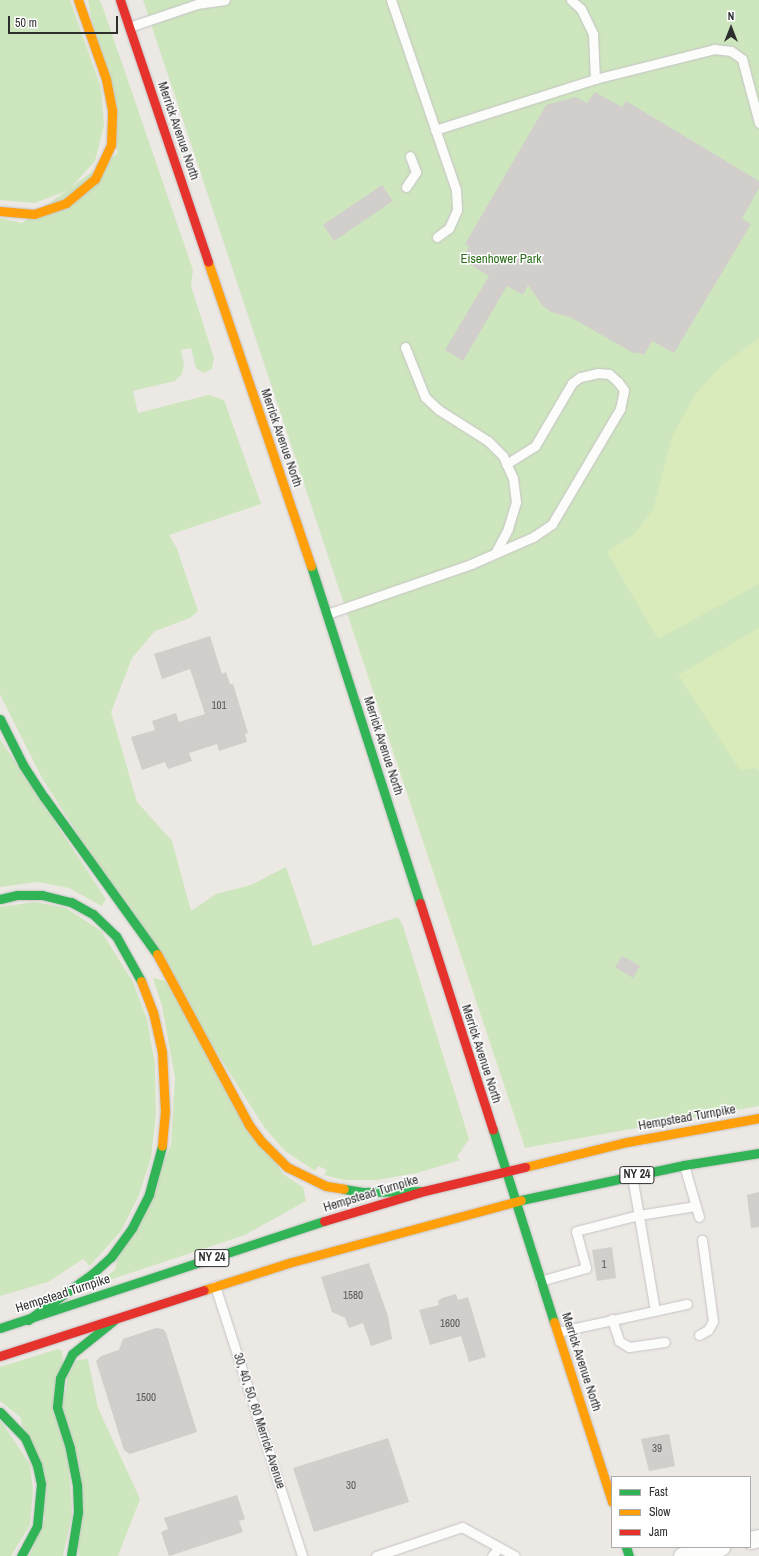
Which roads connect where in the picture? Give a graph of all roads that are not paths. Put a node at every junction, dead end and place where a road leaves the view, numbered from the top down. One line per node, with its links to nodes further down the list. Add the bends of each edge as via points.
1 (78, 0): 12 (main road, via 106,79 112,110 111,145 107,156 95,179 66,203 34,214)
2 (120, 0): 6 (main road, Merrick Avenue North)
3 (225, 0): 6 (lane, via 198,4)
4 (391, 0): 9 (lane)
5 (572, 0): 7 (lane, via 581,9 593,34)
6 (130, 28): 17 (main road, Merrick Avenue North)
7 (595, 79): 8 (lane, via 714,49 731,51 742,59); 9 (lane)
8 (759, 123)
9 (435, 130): 13 (lane, via 456,190 457,210 450,228)
10 (410, 156): 11 (lane, via 416,172)
11 (406, 187)
12 (0, 211)
13 (437, 237)
14 (405, 347): 15 (lane, via 425,397 439,410 488,441 503,456)
15 (506, 464): 16 (lane, via 512,478 516,502 508,528); 16 (lane, via 536,446 572,383 580,377 598,372 608,374 624,390 620,409 552,524 533,537)
16 (496, 552): 17 (lane)
17 (327, 614): 23 (main road, Merrick Avenue North)
18 (0, 720): 25 (main road, via 23,765 44,797 159,956 249,1125 261,1141 287,1166 326,1186 364,1192)
19 (0, 899): 36 (main road, via 18,895 42,895 71,902 93,914 116,936 137,970 153,1012 162,1052 165,1111 162,1148 149,1194 132,1228 111,1257 92,1274)
20 (759, 1118): 23 (main road, Hempstead Turnpike / NY 24, via 627,1142)
21 (759, 1153): 22 (main road, NY 24)
22 (684, 1165): 24 (main road, NY 24); 27 (lane)
23 (505, 1170): 25 (main road, Hempstead Turnpike / NY 24); 26 (main road, Merrick Avenue North)
24 (632, 1176): 26 (main road, NY 24); 28 (lane)
25 (424, 1191): 36 (main road, Hempstead Turnpike / NY 24, via 340,1216)
26 (515, 1201): 31 (main road, Merrick Avenue North); 32 (main road, NY 24, via 292,1262)
27 (695, 1206): 28 (lane); 29 (lane)
28 (639, 1215): 31 (lane, via 576,1231 586,1268); 34 (lane)
29 (699, 1217)
30 (702, 1240): 40 (lane, via 713,1321 708,1330)
31 (540, 1281): 39 (main road, Merrick Avenue North)
32 (215, 1286): 37 (main road, NY 24); 49 (lane, 30, 40, 50, 60 Merrick Avenue)
33 (687, 1304): 34 (lane)
34 (655, 1310): 35 (lane)
35 (612, 1319): 39 (lane); 41 (lane, via 620,1341 629,1347)
36 (28, 1320): 38 (main road, Hempstead Turnpike / NY 24)
37 (113, 1321): 42 (main road, NY 24); 48 (main road, via 72,1354 60,1378 57,1407 70,1448 77,1485 78,1512)
38 (0, 1328)
39 (557, 1332): 44 (main road, Merrick Avenue North)
40 (699, 1335)
41 (665, 1342)
42 (0, 1356)
43 (0, 1412): 47 (main road, via 24,1438 37,1465 41,1484 37,1526)
44 (611, 1499)
45 (499, 1547): 50 (lane, via 462,1527); 51 (lane); 52 (lane)
46 (717, 1548): 53 (street)
47 (21, 1556)
48 (72, 1556)
49 (302, 1556)
50 (376, 1556)
51 (492, 1556)
52 (514, 1556)
53 (682, 1556)

